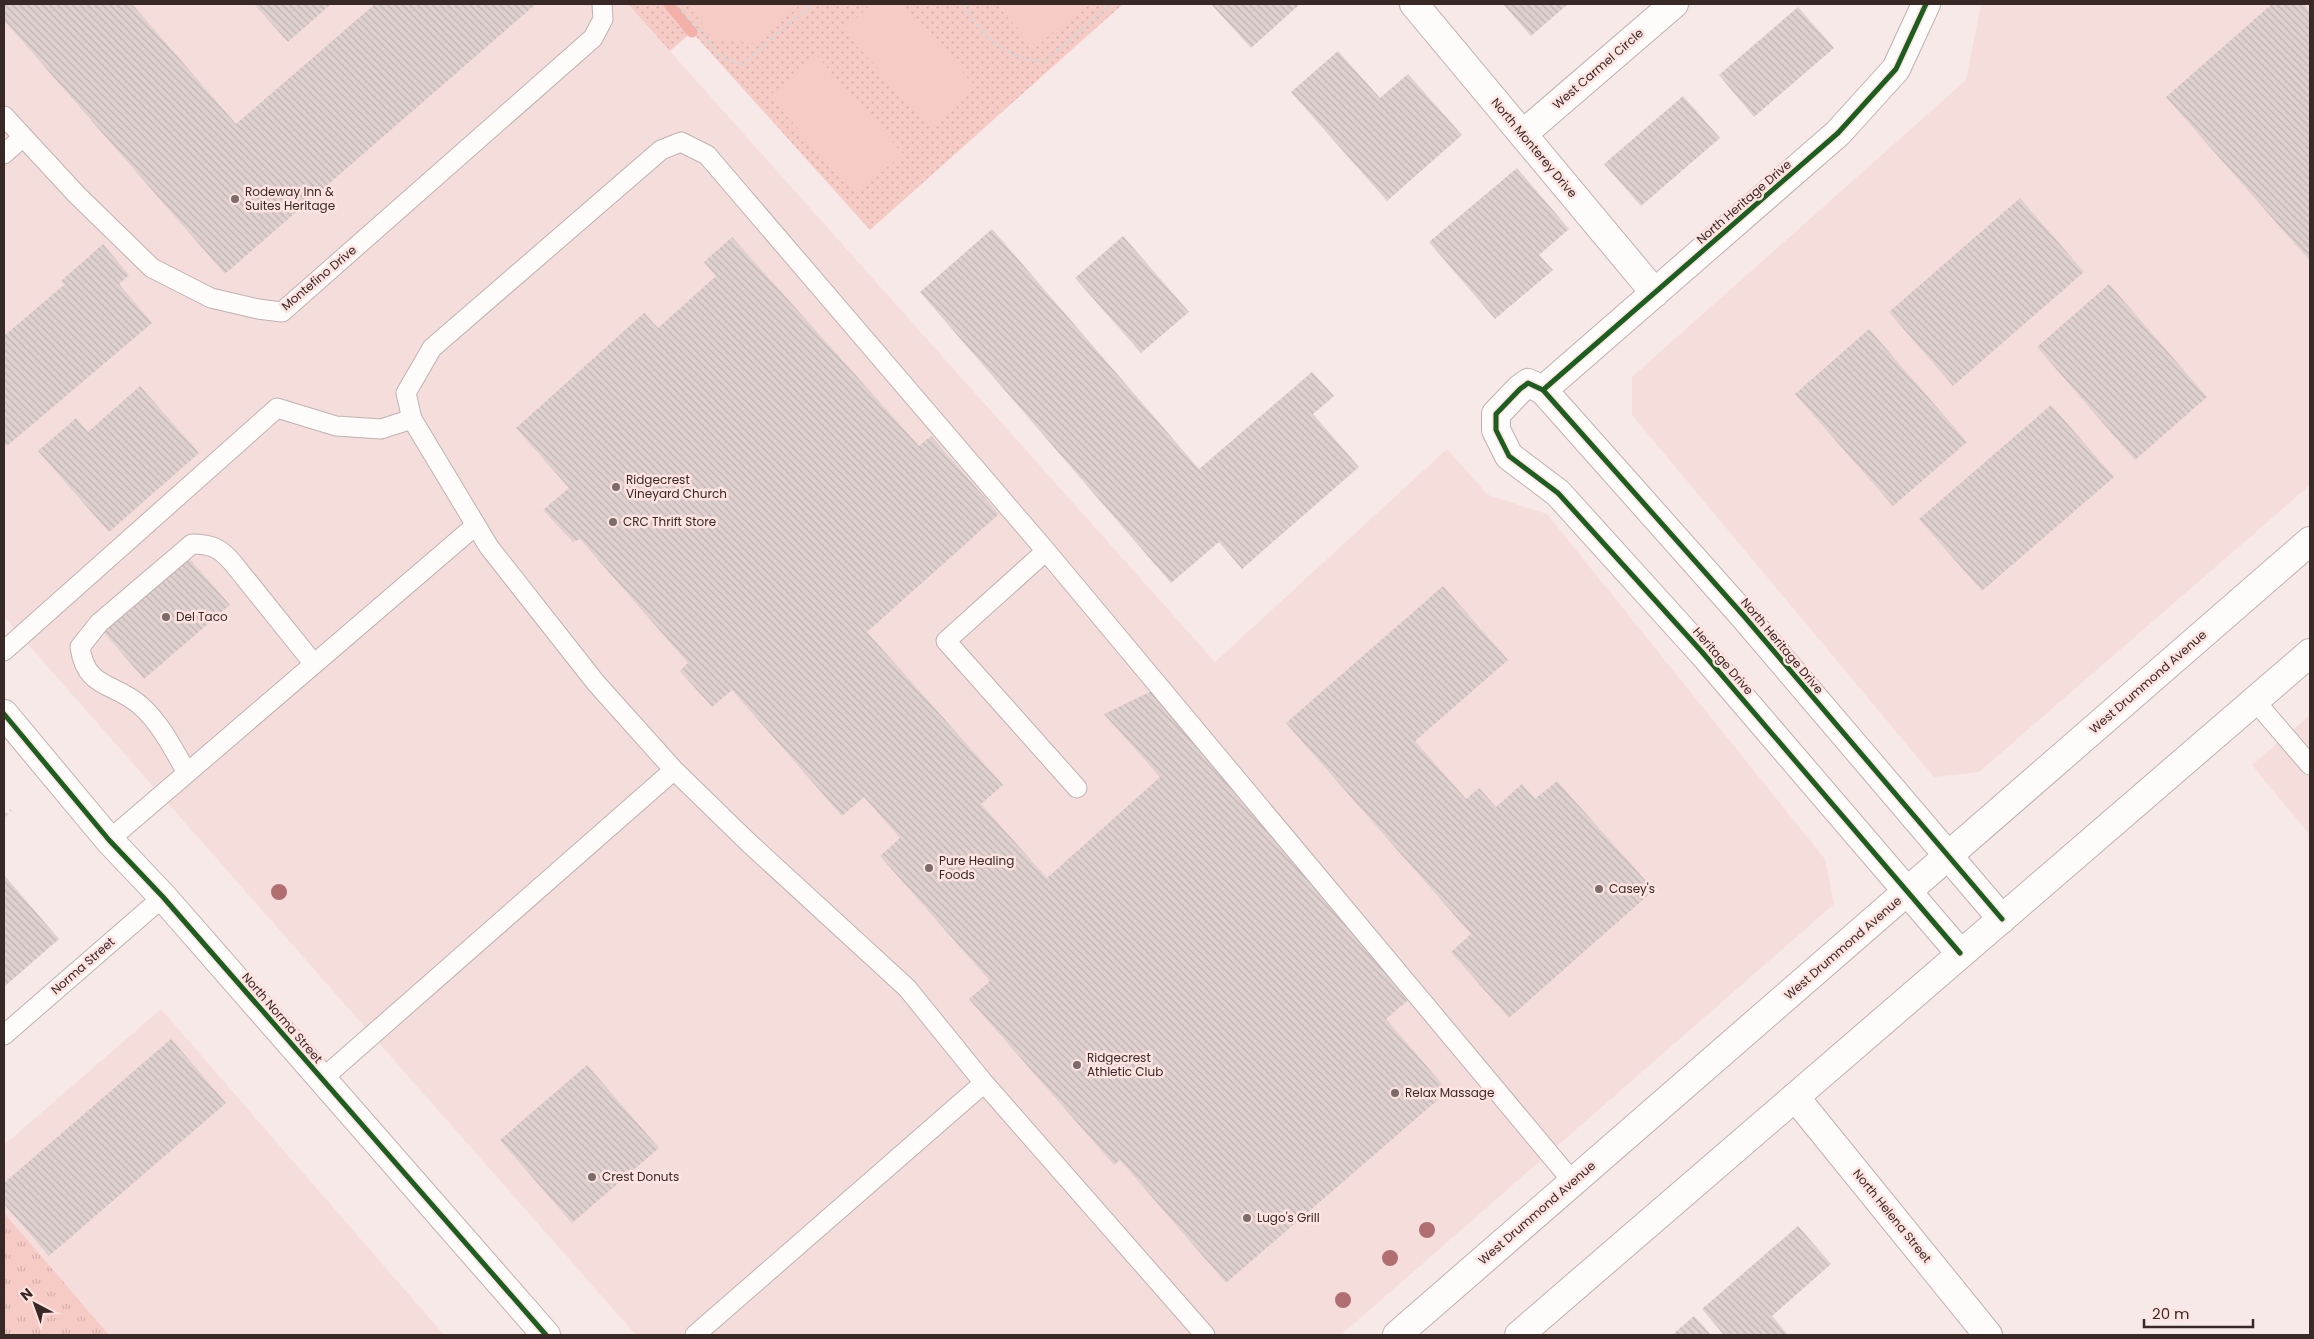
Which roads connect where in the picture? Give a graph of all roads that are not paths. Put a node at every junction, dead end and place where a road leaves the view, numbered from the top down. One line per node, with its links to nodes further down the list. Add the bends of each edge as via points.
1 (602, 4): 7 (lane, Montefino Drive, via 603,19 593,38 282,312 211,298 152,268 77,196)
2 (1414, 4): 6 (street, North Monterey Drive)
3 (1674, 4): 6 (street, West Carmel Circle)
4 (1926, 4): 9 (street, North Heritage Drive, via 1896,69 1838,133)
5 (4, 116): 7 (lane, Montefino Drive)
6 (1522, 134): 9 (street, North Monterey Drive)
7 (23, 137): 8 (lane)
8 (4, 154)
9 (1655, 293): 10 (street, North Heritage Drive)
10 (1532, 389): 25 (street, North Heritage Drive, via 1744,615); 26 (street, Heritage Drive, via 1496,414 1496,430 1509,456 1558,493 1702,652)
11 (412, 419): 12 (lane); 14 (lane, via 406,393 432,348 661,150 681,142 707,155); 15 (lane, via 381,429 336,426 277,408)
12 (475, 526): 17 (lane); 21 (lane, via 596,683)
13 (2310, 541): 25 (street, West Drummond Avenue)
14 (1046, 551): 23 (lane, via 946,641); 34 (lane)
15 (4, 650)
16 (2310, 653): 18 (street)
17 (314, 664): 22 (lane); 22 (lane, via 228,557 214,546 192,544 99,623 80,647 82,662 101,683 140,705 163,731)
18 (2255, 701): 20 (lane); 28 (street)
19 (4, 714): 24 (street, North Norma Street)
20 (2310, 766)
21 (674, 770): 31 (lane); 32 (lane, via 907,988)
22 (187, 773): 24 (lane)
23 (1077, 788)
24 (109, 840): 27 (street, North Norma Street)
25 (1948, 856): 26 (street, West Drummond Avenue); 28 (street, North Heritage Drive)
26 (1908, 891): 29 (street, Heritage Drive); 34 (street, West Drummond Avenue)
27 (163, 897): 30 (lane, Norma Street); 31 (street, North Norma Street)
28 (2002, 919): 29 (street)
29 (1960, 953): 33 (street)
30 (4, 1035)
31 (322, 1079): 35 (street, North Norma Street)
32 (984, 1083): 36 (lane); 37 (lane)
33 (1795, 1097): 39 (street); 40 (street, North Helena Street)
34 (1573, 1182): 38 (street, West Drummond Avenue)
35 (546, 1335)
36 (695, 1335)
37 (1205, 1335)
38 (1397, 1335)
39 (1519, 1335)
40 (1988, 1335)

